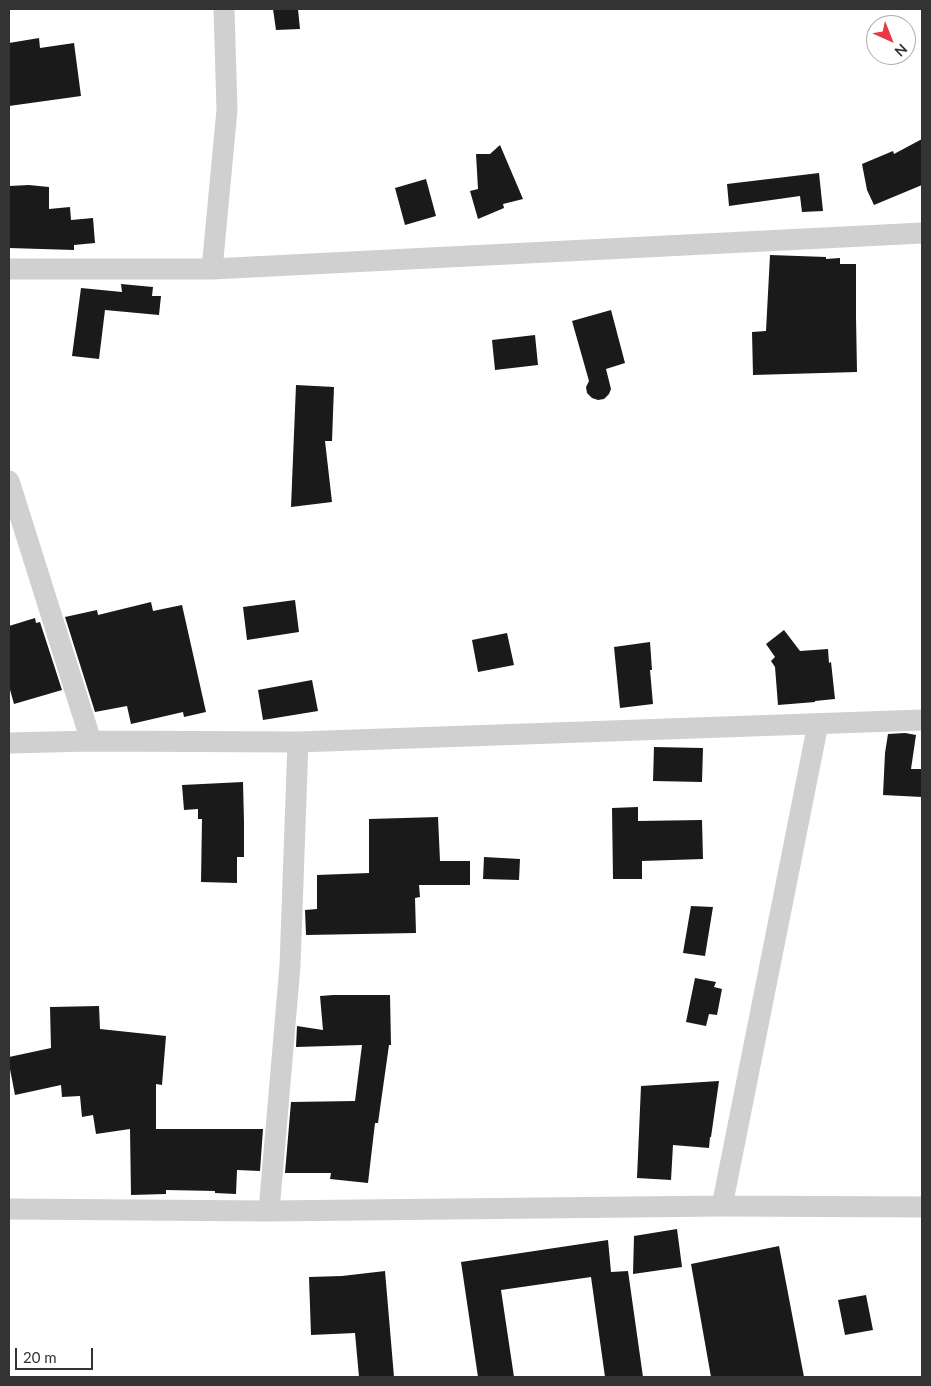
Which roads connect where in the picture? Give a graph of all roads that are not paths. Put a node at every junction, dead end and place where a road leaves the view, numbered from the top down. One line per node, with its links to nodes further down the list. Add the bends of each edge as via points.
1 (224, 9): 4 (street, via 227,110)
2 (922, 233): 4 (street)
3 (9, 269): 4 (street)
4 (212, 269)
5 (9, 482): 8 (street)
6 (922, 720): 7 (street)
7 (818, 724): 10 (street); 11 (street)
8 (91, 741): 9 (street); 10 (street)
9 (9, 742)
10 (298, 742): 14 (street, via 290,966)
11 (722, 1206): 12 (street); 14 (street)
12 (922, 1206)
13 (9, 1209): 14 (street)
14 (269, 1210)

